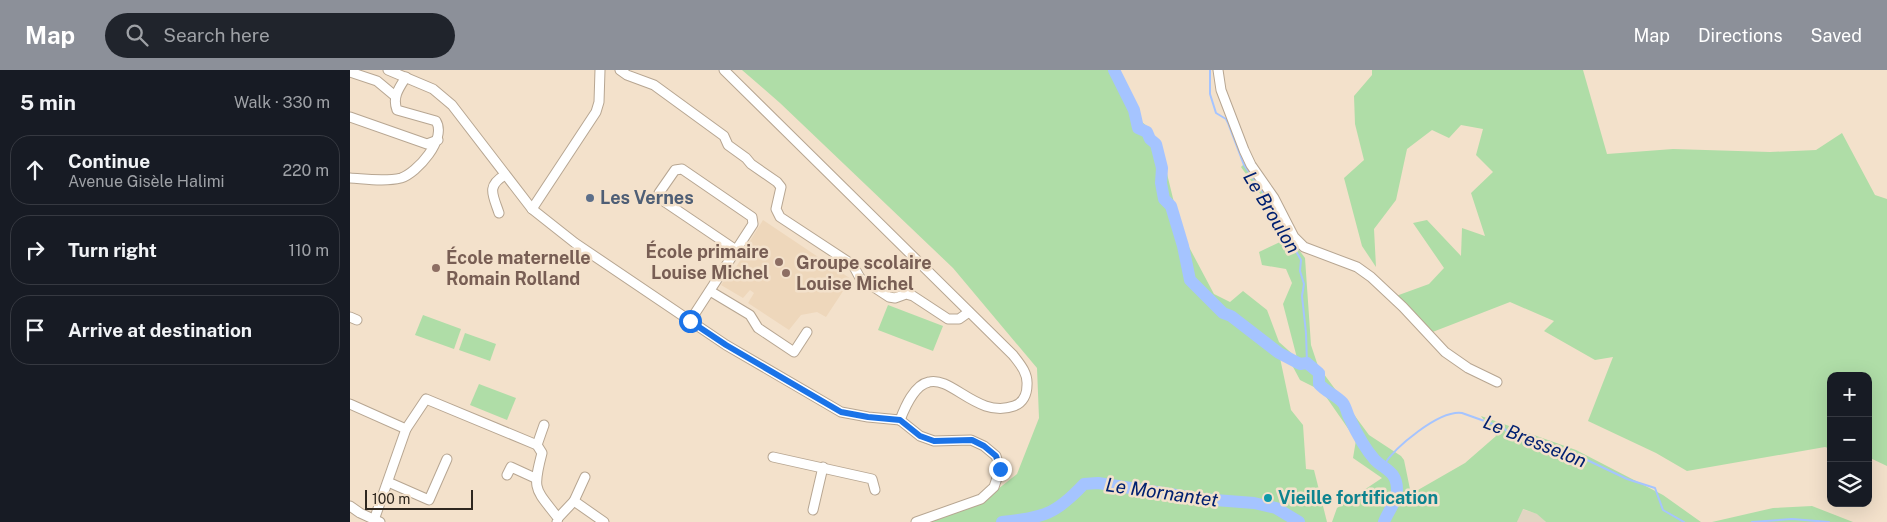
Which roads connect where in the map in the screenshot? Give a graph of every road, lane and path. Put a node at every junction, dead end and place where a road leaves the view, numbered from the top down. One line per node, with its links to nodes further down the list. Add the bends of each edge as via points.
1 (388, 70): 7 (street)
2 (600, 70): 13 (street, via 596,112)
3 (620, 70): 17 (street, via 654,85 724,136 728,145 781,187 776,203 780,217 853,265 860,278 889,297 913,296 948,319 959,319)
4 (724, 70): 17 (street)
5 (1218, 70): 20 (street, via 1221,90 1244,150 1294,237 1304,247 1357,267 1371,277 1445,352)
6 (350, 72): 8 (street, via 377,82)
7 (406, 77): 8 (street); 11 (street, via 433,88 452,106)
8 (395, 96): 10 (street, via 397,110 436,121 440,130)
9 (350, 117): 10 (street, via 427,144)
10 (438, 140): 12 (street, via 407,176 381,180)
11 (505, 175): 13 (street); 14 (street, via 492,187)
12 (350, 178)
13 (532, 209): 18 (street, via 575,243)
14 (499, 213)
15 (736, 250): 15 (street, via 753,224 752,217 682,169 675,170 659,193 662,200); 16 (street)
16 (710, 291): 18 (street); 19 (street, via 750,315 758,328 794,352)
17 (969, 312): 22 (street, via 1024,368 1028,380 1027,393 1019,405 1005,410 985,407 944,384 930,381 919,387)
18 (690, 321): 22 (street, via 841,412)
19 (807, 332)
20 (1497, 382)
21 (350, 404): 24 (street)
22 (900, 420): 40 (street, via 920,436 934,441 972,440 996,456 1000,469 994,487 981,499)
23 (544, 424): 25 (street)
24 (406, 429): 25 (street, via 426,399); 32 (street)
25 (537, 445): 31 (street, via 542,453)
26 (773, 457): 28 (street)
27 (446, 459): 32 (street, via 429,500)
28 (823, 467): 33 (street, via 872,479); 36 (street)
29 (507, 475): 31 (street, via 511,467)
30 (585, 476): 34 (street)
31 (535, 478): 37 (street, via 536,490)
32 (388, 482): 38 (street)
33 (875, 490)
34 (574, 501): 37 (street); 39 (street)
35 (350, 506): 38 (street)
36 (813, 510)
37 (558, 520)
38 (377, 521)
39 (604, 522)
40 (916, 522)

